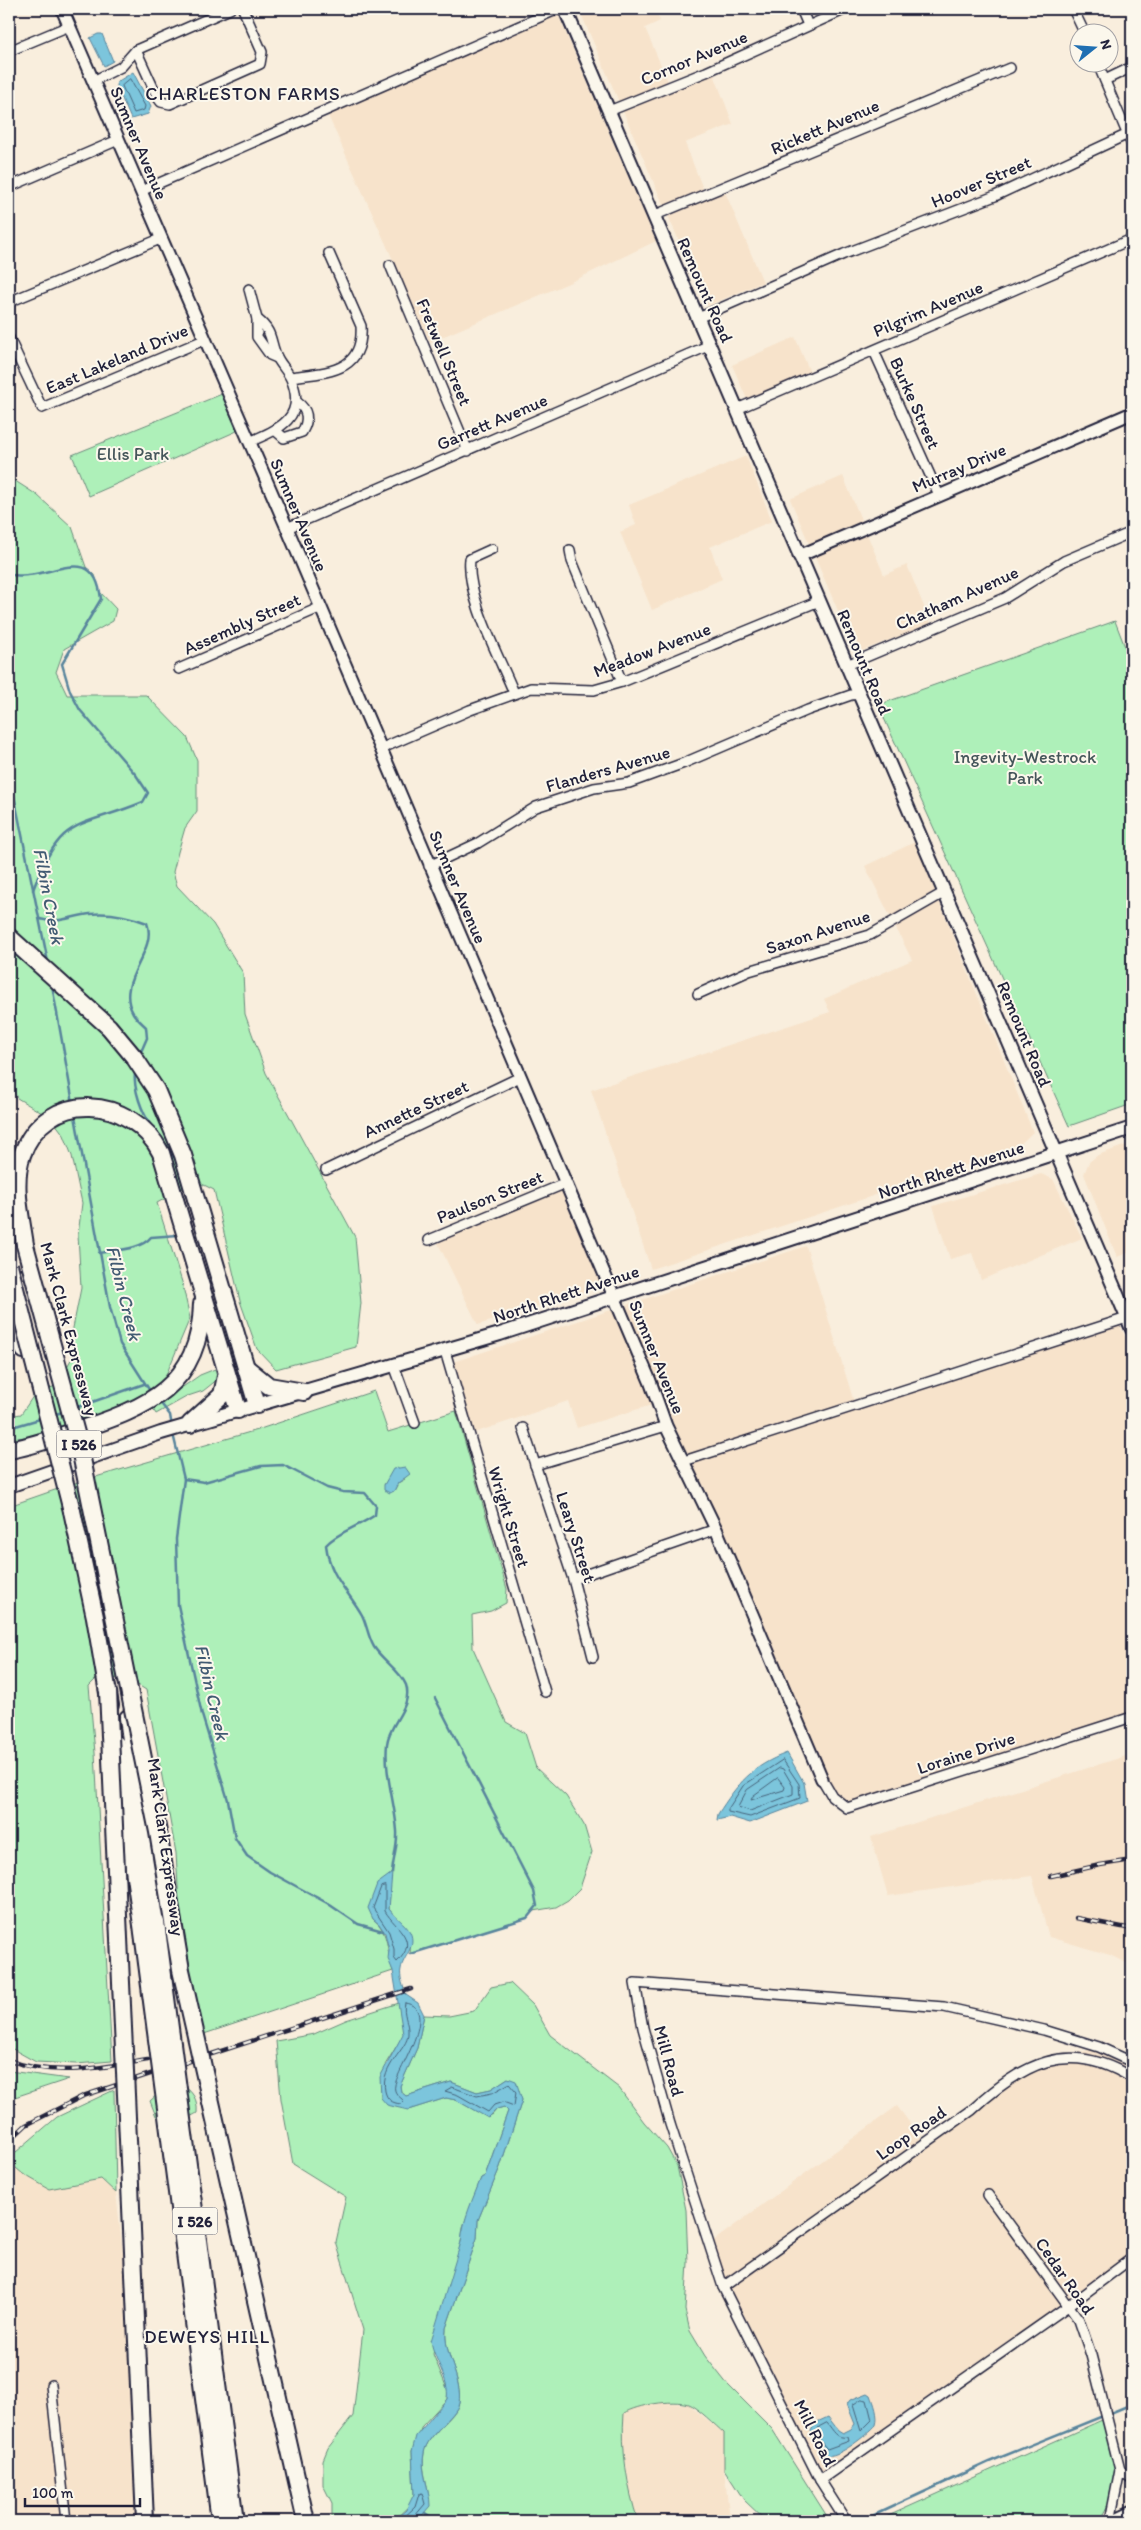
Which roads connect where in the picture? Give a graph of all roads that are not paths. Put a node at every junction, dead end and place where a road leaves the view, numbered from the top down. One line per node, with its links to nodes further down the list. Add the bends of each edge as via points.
1 (62, 9): 10 (street, Sumner Avenue)
2 (230, 9): 11 (street)
3 (243, 9): 11 (street, via 262,52 260,64 170,104 158,98)
4 (566, 9): 18 (main road, Remount Road); 23 (street, via 556,10)
5 (801, 9): 9 (street)
6 (846, 9): 9 (street, Cornor Avenue)
7 (1073, 9): 8 (street)
8 (1079, 22)
9 (808, 25): 18 (street, Cornor Avenue, via 706,72)
10 (69, 26): 12 (street); 17 (street, Sumner Avenue)
11 (136, 50): 17 (street, via 121,67)
12 (9, 51)
13 (1010, 68): 24 (street, Rickett Avenue)
14 (1132, 68): 16 (street)
15 (1101, 72): 16 (street)
16 (1105, 80): 19 (street)
17 (93, 81): 20 (street, Sumner Avenue)
18 (609, 111): 24 (main road, Remount Road)
19 (1128, 134): 21 (street); 31 (street, Hoover Street, via 995,196 844,254)
20 (118, 140): 22 (street); 23 (street, Sumner Avenue)
21 (1132, 145)
22 (9, 187)
23 (141, 191): 25 (street, Sumner Avenue)
24 (654, 216): 31 (main road, Remount Road)
25 (160, 238): 30 (street); 34 (street, Sumner Avenue)
26 (1132, 239): 36 (street, Pilgrim Avenue)
27 (329, 253): 38 (street, via 361,326 358,354 349,364 330,372)
28 (390, 265): 44 (street, Fretwell Street)
29 (249, 289): 32 (street)
30 (9, 302)
31 (698, 318): 35 (main road, Remount Road)
32 (257, 319): 37 (street, via 272,336); 37 (street, via 257,337 270,355)
33 (9, 338): 34 (street, East Lakeland Drive, via 42,408)
34 (204, 340): 43 (street, Sumner Avenue)
35 (710, 345): 40 (main road, Remount Road); 44 (street, Garrett Avenue)
36 (874, 351): 40 (street, Pilgrim Avenue); 45 (street, Burke Street)
37 (277, 358): 38 (street)
38 (291, 377): 39 (street)
39 (297, 402): 42 (street, via 293,412); 42 (street, via 307,415 302,432 284,438)
40 (737, 409): 50 (main road, Remount Road)
41 (1132, 413): 45 (street, Murray Drive)
42 (276, 431): 43 (street)
43 (249, 442): 46 (street, Sumner Avenue)
44 (468, 451): 46 (street, Garrett Avenue)
45 (939, 495): 50 (street, Murray Drive)
46 (286, 528): 52 (street, Sumner Avenue)
47 (1132, 532): 53 (street, Chatham Avenue, via 1064,561 1005,598)
48 (492, 549): 56 (street, via 470,559 470,568 479,608)
49 (570, 550): 55 (street)
50 (799, 556): 51 (main road, Remount Road)
51 (819, 601): 53 (main road, Remount Road); 55 (street, Meadow Avenue)
52 (319, 608): 54 (street, Assembly Street); 58 (street, Sumner Avenue)
53 (847, 665): 57 (main road, Remount Road)
54 (179, 669)
55 (622, 682): 56 (street, Meadow Avenue, via 594,690 531,688)
56 (514, 693): 58 (street, Meadow Avenue)
57 (859, 694): 59 (street, Flanders Avenue, via 808,710 629,783 594,788 536,807 478,843); 60 (main road, Remount Road)
58 (380, 749): 59 (street, Sumner Avenue)
59 (429, 866): 63 (street, Sumner Avenue)
60 (945, 892): 62 (street, Saxon Avenue, via 870,935 749,971); 65 (main road, Remount Road)
61 (9, 937): 79 (highway, via 109,1027 134,1057 164,1106 183,1155)
62 (698, 994)
63 (520, 1078): 66 (street, Annette Street); 67 (street, Sumner Avenue)
64 (1132, 1128): 65 (main road, North Rhett Avenue)
65 (1057, 1153): 73 (main road, North Rhett Avenue); 75 (main road, Remount Road)
66 (326, 1170)
67 (564, 1184): 69 (street, Paulson Street); 73 (street, Sumner Avenue)
68 (9, 1188): 70 (highway, Mark Clark Expressway / I 526)
69 (429, 1240)
70 (25, 1246): 72 (highway, via 17,1176 22,1153 28,1143 43,1123 73,1108 115,1111 146,1131 161,1153); 94 (highway, Mark Clark Expressway / I 526, bridge, via 80,1444)
71 (9, 1265): 87 (highway, Mark Clark Expressway / I 526, bridge)
72 (200, 1279): 77 (highway); 88 (highway, via 201,1320 196,1345 177,1378 146,1405 100,1423)
73 (613, 1297): 76 (main road, North Rhett Avenue); 85 (street, Sumner Avenue)
74 (9, 1305): 87 (highway, bridge)
75 (1130, 1323): 89 (street)
76 (445, 1351): 78 (main road, North Rhett Avenue); 97 (street, Wright Street)
77 (223, 1364): 82 (highway); 84 (highway, via 226,1376 222,1395)
78 (394, 1365): 80 (main road, North Rhett Avenue); 83 (street)
79 (247, 1367): 80 (highway, via 269,1386); 81 (highway)
80 (304, 1392): 81 (main road, North Rhett Avenue)
81 (257, 1405): 82 (main road, North Rhett Avenue)
82 (238, 1410): 84 (main road, North Rhett Avenue)
83 (415, 1423)
84 (190, 1424): 91 (main road, North Rhett Avenue)
85 (666, 1426): 89 (street, Sumner Avenue); 90 (street)
86 (524, 1428): 90 (street, Leary Street)
87 (53, 1433): 96 (highway, Mark Clark Expressway / I 526, bridge, via 95,1617)
88 (9, 1450)
89 (684, 1461): 92 (street, Sumner Avenue)
90 (535, 1465): 93 (street, Leary Street)
91 (9, 1486)
92 (716, 1529): 93 (street); 99 (street, Sumner Avenue)
93 (573, 1579): 95 (street, Leary Street)
94 (119, 1645): 114 (highway, Mark Clark Expressway / I 526, bridge); 115 (highway, bridge, via 158,1832 187,1999)
95 (593, 1657)
96 (108, 1691): 112 (highway, bridge); 113 (highway, Mark Clark Expressway / I 526, bridge, via 136,1875)
97 (545, 1692)
98 (1132, 1717): 99 (street, Loraine Drive, via 847,1808 832,1796)
99 (822, 1779)
100 (1132, 2062): 104 (street, Mill Road, via 1099,2047 1044,2030 944,2007 634,1983 670,2124)
101 (1132, 2078): 104 (street, Loop Road, via 1117,2068 1088,2060 1066,2057 1039,2064 998,2086 972,2110)
102 (988, 2195): 105 (street, Cedar Road)
103 (1132, 2258): 105 (street)
104 (723, 2287): 109 (street, Mill Road)
105 (1068, 2306): 107 (street, Cedar Road, via 1078,2320 1091,2355); 109 (street)
106 (51, 2385): 111 (street)
107 (1120, 2470): 108 (street); 117 (street, Cedar Road)
108 (1132, 2479)
109 (820, 2480): 116 (street, Mill Road)
110 (1132, 2512): 117 (main road)
111 (66, 2521)
112 (145, 2521)
113 (220, 2521)
114 (235, 2521)
115 (306, 2521)
116 (846, 2521)
117 (1112, 2521)

